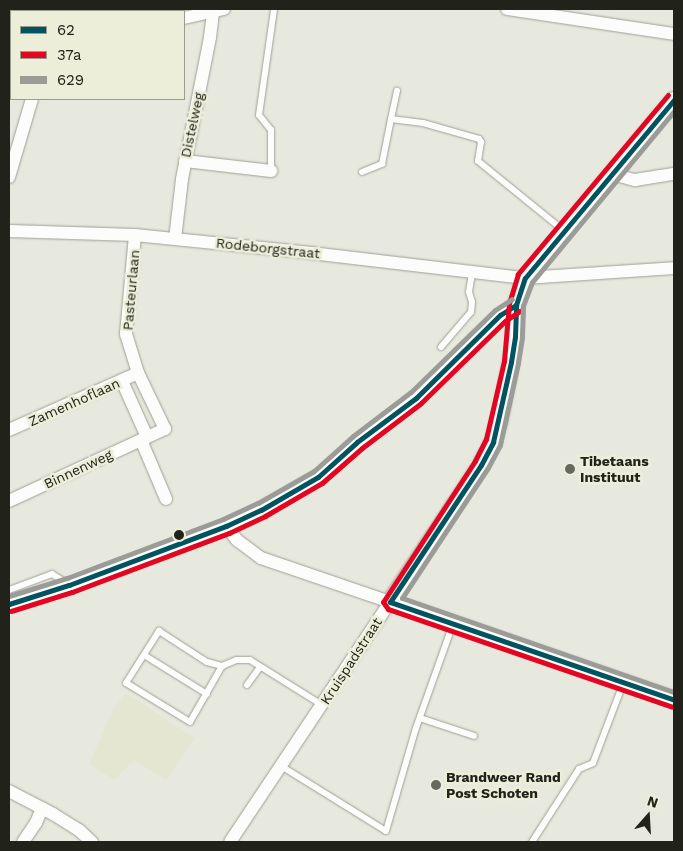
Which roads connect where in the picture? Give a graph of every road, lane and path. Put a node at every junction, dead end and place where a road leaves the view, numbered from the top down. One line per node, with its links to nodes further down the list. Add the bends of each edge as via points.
1 (274, 9): 11 (lane, via 259,115 272,130)
2 (507, 9): 5 (street)
3 (219, 10): 4 (street); 10 (street, Distelweg, via 210,37)
4 (185, 18)
5 (674, 34)
6 (396, 91): 9 (lane)
7 (32, 100): 15 (street)
8 (674, 100): 13 (street, Kruispadstraat)
9 (391, 119): 12 (lane, via 382,164); 17 (lane, via 423,123 479,139 478,161)
10 (185, 161): 11 (street); 19 (street, Distelweg)
11 (271, 171)
12 (362, 172)
13 (612, 174): 14 (street, via 635,180); 17 (street, Kruispadstraat)
14 (674, 174)
15 (9, 177)
16 (9, 232): 18 (street, Rodeborgstraat)
17 (565, 232): 22 (street, Kruispadstraat)
18 (135, 235): 19 (street, Rodeborgstraat); 25 (street, Pasteurlaan, via 126,334)
19 (175, 239): 21 (street, Rodeborgstraat)
20 (674, 268): 22 (street, Rodeborgstraat)
21 (472, 273): 22 (street, Rodeborgstraat); 24 (lane, via 469,292 471,312)
22 (526, 278): 23 (street, Kruispadstraat)
23 (516, 305): 31 (street, via 500,315 416,398 357,442 318,478); 34 (street, Kruispadstraat, via 512,362 493,442)
24 (441, 347)
25 (138, 373): 26 (street, Zamenhoflaan); 28 (street, Pasteurlaan, via 165,429)
26 (122, 381): 27 (street, Zamenhoflaan); 28 (street)
27 (9, 430)
28 (144, 438): 29 (street); 30 (street, Binnenweg)
29 (166, 499)
30 (9, 502)
31 (226, 526): 32 (street); 34 (street, via 237,540 261,558)
32 (69, 585): 33 (lane, via 52,574); 35 (street)
33 (9, 590)
34 (390, 602): 36 (street); 44 (street, Kruispadstraat)
35 (9, 604)
36 (453, 624): 40 (street); 45 (lane)
37 (144, 655): 38 (lane, via 159,631 207,662); 42 (lane); 42 (lane, via 126,683 190,722)
38 (222, 666): 39 (lane, via 244,659); 42 (lane)
39 (260, 668): 41 (lane); 44 (lane)
40 (623, 683): 43 (street); 53 (lane, via 593,763 579,769)
41 (247, 685)
42 (206, 694)
43 (674, 700)
44 (322, 705): 47 (street, Kruispadstraat)
45 (420, 718): 46 (lane); 47 (lane, via 386,831)
46 (474, 736)
47 (281, 766): 52 (street, Kruispadstraat)
48 (9, 791): 49 (street)
49 (42, 808): 50 (street); 51 (street, via 79,830)
50 (23, 842)
51 (92, 842)
52 (230, 842)
53 (532, 842)

